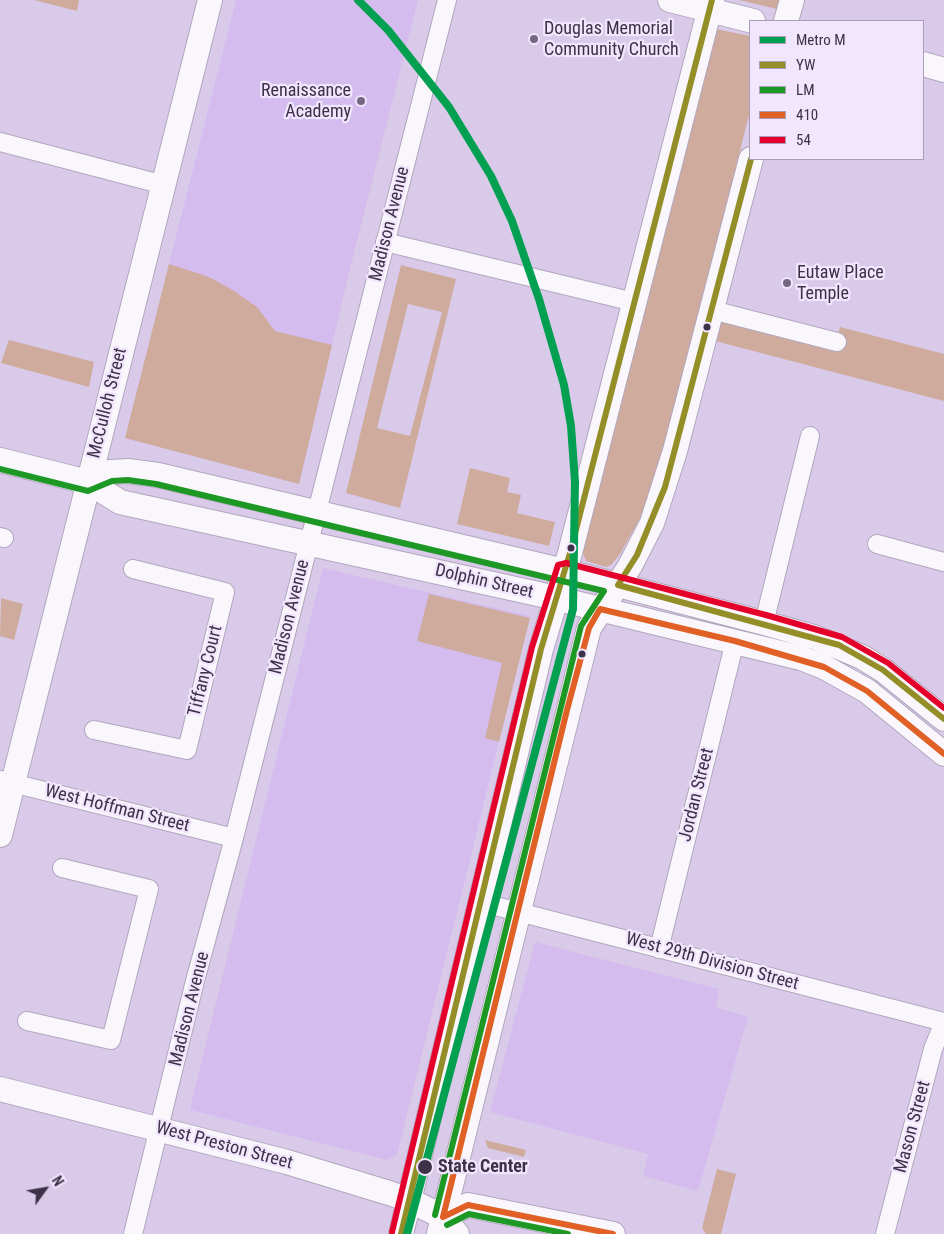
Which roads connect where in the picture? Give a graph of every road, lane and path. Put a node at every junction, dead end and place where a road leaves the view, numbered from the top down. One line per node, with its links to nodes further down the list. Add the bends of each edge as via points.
1 (210, 0): 12 (street, McCulloh Street)
2 (447, 0): 13 (street, Madison Avenue)
3 (670, 0): 5 (street)
4 (792, 0): 7 (street)
5 (711, 5): 6 (street); 14 (street)
6 (750, 20)
7 (786, 20)
8 (924, 64): 9 (street)
9 (944, 70)
10 (0, 142): 12 (street)
11 (751, 160): 15 (street)
12 (164, 185): 19 (street, McCulloh Street)
13 (385, 242): 14 (street); 20 (street, Madison Avenue)
14 (634, 302): 25 (street)
15 (712, 310): 16 (street); 26 (street, via 665,486 637,555)
16 (837, 342)
17 (810, 436): 29 (street)
18 (0, 460): 19 (street, Dolphin Street)
19 (88, 482): 20 (street, Dolphin Street, via 110,472 141,472); 21 (street, Dolphin Street, via 120,502); 34 (street, McCulloh Street)
20 (316, 512): 21 (street, Madison Avenue); 25 (street, Dolphin Street)
21 (309, 542): 27 (street, Dolphin Street); 36 (street, Madison Avenue)
22 (877, 544): 23 (street)
23 (944, 562)
24 (134, 569): 32 (street, Tiffany Court, via 225,592 187,750)
25 (564, 571): 26 (street, Dolphin Street); 27 (street)
26 (618, 586): 28 (street); 29 (street, Dolphin Street)
27 (557, 598): 28 (street, Dolphin Street); 38 (street, via 540,649)
28 (600, 609): 30 (street, Dolphin Street); 39 (street, via 589,628)
29 (764, 623): 31 (street, Dolphin Street, via 814,636 862,657)
30 (735, 641): 33 (street, Dolphin Street, via 801,658 847,678); 40 (street, Jordan Street)
31 (944, 719)
32 (94, 730)
33 (944, 754)
34 (6, 782): 35 (street, McCulloh Street); 36 (street, West Hoffman Street)
35 (0, 835)
36 (234, 838): 44 (street, Madison Avenue, via 195,981)
37 (62, 868): 41 (street, via 149,889 111,1040)
38 (480, 902): 39 (street, West 29th Division Street); 45 (street)
39 (518, 912): 40 (street, West 29th Division Street); 46 (street)
40 (660, 948): 42 (street, West 29th Division Street)
41 (27, 1021)
42 (944, 1022): 50 (street, Mason Street, via 932,1050)
43 (0, 1089): 44 (street, West Preston Street)
44 (160, 1129): 45 (street, West Preston Street, via 287,1162); 47 (street, Madison Avenue)
45 (409, 1200): 46 (street, West Preston Street); 48 (street)
46 (446, 1228): 49 (street, via 468,1204)
47 (133, 1234)
48 (401, 1234)
49 (613, 1234)
50 (885, 1234)

